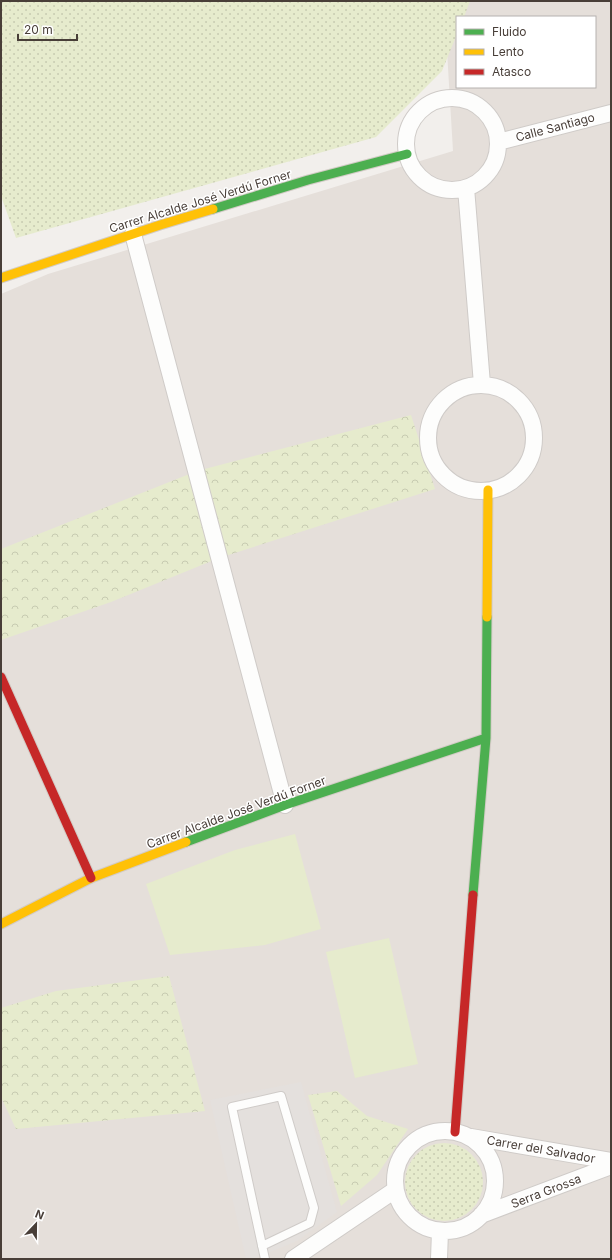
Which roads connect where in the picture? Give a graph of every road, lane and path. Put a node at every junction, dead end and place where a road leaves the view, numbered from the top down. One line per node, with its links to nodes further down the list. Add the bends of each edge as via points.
1 (611, 113): 2 (street, Calle Santiago)
2 (498, 142): 3 (street, via 495,127 487,114 476,104 446,98 431,103 419,112 406,139); 4 (street, via 497,157 490,171 480,181)
3 (408, 154): 4 (street, via 413,168 423,180 436,187 451,190); 5 (street, Carrer Alcalde José Verdú Forner, via 308,180)
4 (466, 188): 7 (street)
5 (133, 234): 6 (street, Carrer Alcalde José Verdú Forner); 11 (street)
6 (1, 278)
7 (482, 384): 8 (street, via 499,388 515,396 526,409 533,426 534,443 530,460 519,475 505,485); 8 (street, via 459,389 437,407 429,423 427,441 431,458 441,473 454,484 471,490)
8 (488, 490): 10 (street)
9 (1, 677): 12 (street)
10 (486, 738): 11 (street, Carrer Alcalde José Verdú Forner); 14 (street)
11 (285, 805): 12 (street, Carrer Alcalde José Verdú Forner)
12 (91, 878): 13 (street, Carrer Alcalde José Verdú Forner)
13 (1, 924)
14 (455, 1132): 15 (street); 18 (street, via 433,1133 410,1145 400,1158 395,1174)
15 (471, 1137): 16 (street, Carrer del Salvador); 19 (street, via 492,1164 495,1180 493,1197)
16 (611, 1161)
17 (611, 1166): 19 (street, Serra Grossa)
18 (395, 1190): 20 (street, via 401,1205 411,1218); 23 (street)
19 (481, 1216): 20 (street, via 458,1230)
20 (440, 1230): 24 (street)
21 (262, 1246): 21 (lane, via 232,1107 281,1096 314,1208 310,1223); 22 (lane)
22 (265, 1259)
23 (293, 1259)
24 (439, 1259)

